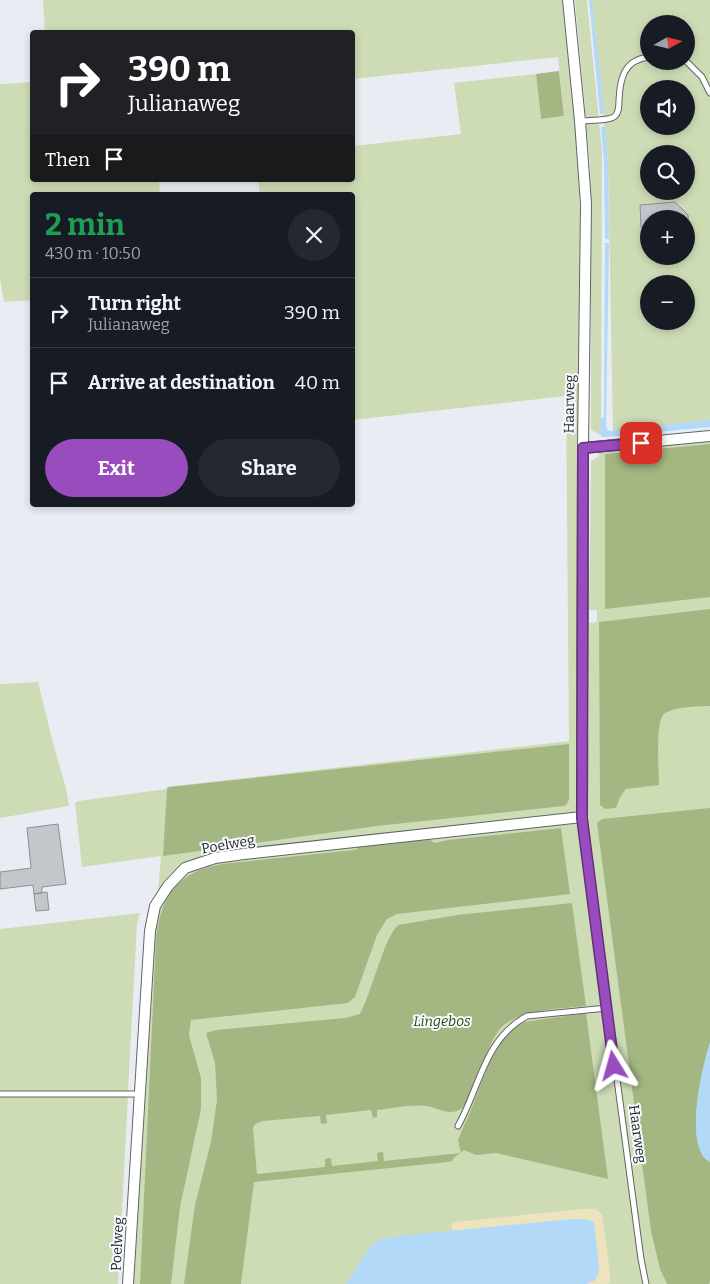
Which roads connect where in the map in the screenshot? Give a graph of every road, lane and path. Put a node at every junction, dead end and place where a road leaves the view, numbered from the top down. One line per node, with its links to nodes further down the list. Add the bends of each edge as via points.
1 (568, 0): 5 (street, Haarweg)
2 (640, 58): 5 (lane, via 629,64 624,73 619,110 615,116)
3 (695, 70): 4 (lane)
4 (710, 92)
5 (580, 122): 7 (street, Haarweg, via 586,204)
6 (710, 436): 7 (street)
7 (583, 448): 8 (street, Haarweg)
8 (582, 818): 9 (lane, Haarweg); 11 (street, Poelweg, via 244,854 215,858 185,868 155,906 150,931)
9 (606, 1008): 12 (lane, via 528,1016 516,1022 500,1037 488,1057); 14 (lane, Haarweg)
10 (0, 1094): 11 (lane)
11 (140, 1094): 13 (street, Poelweg)
12 (458, 1126)
13 (128, 1284)
14 (646, 1284)

